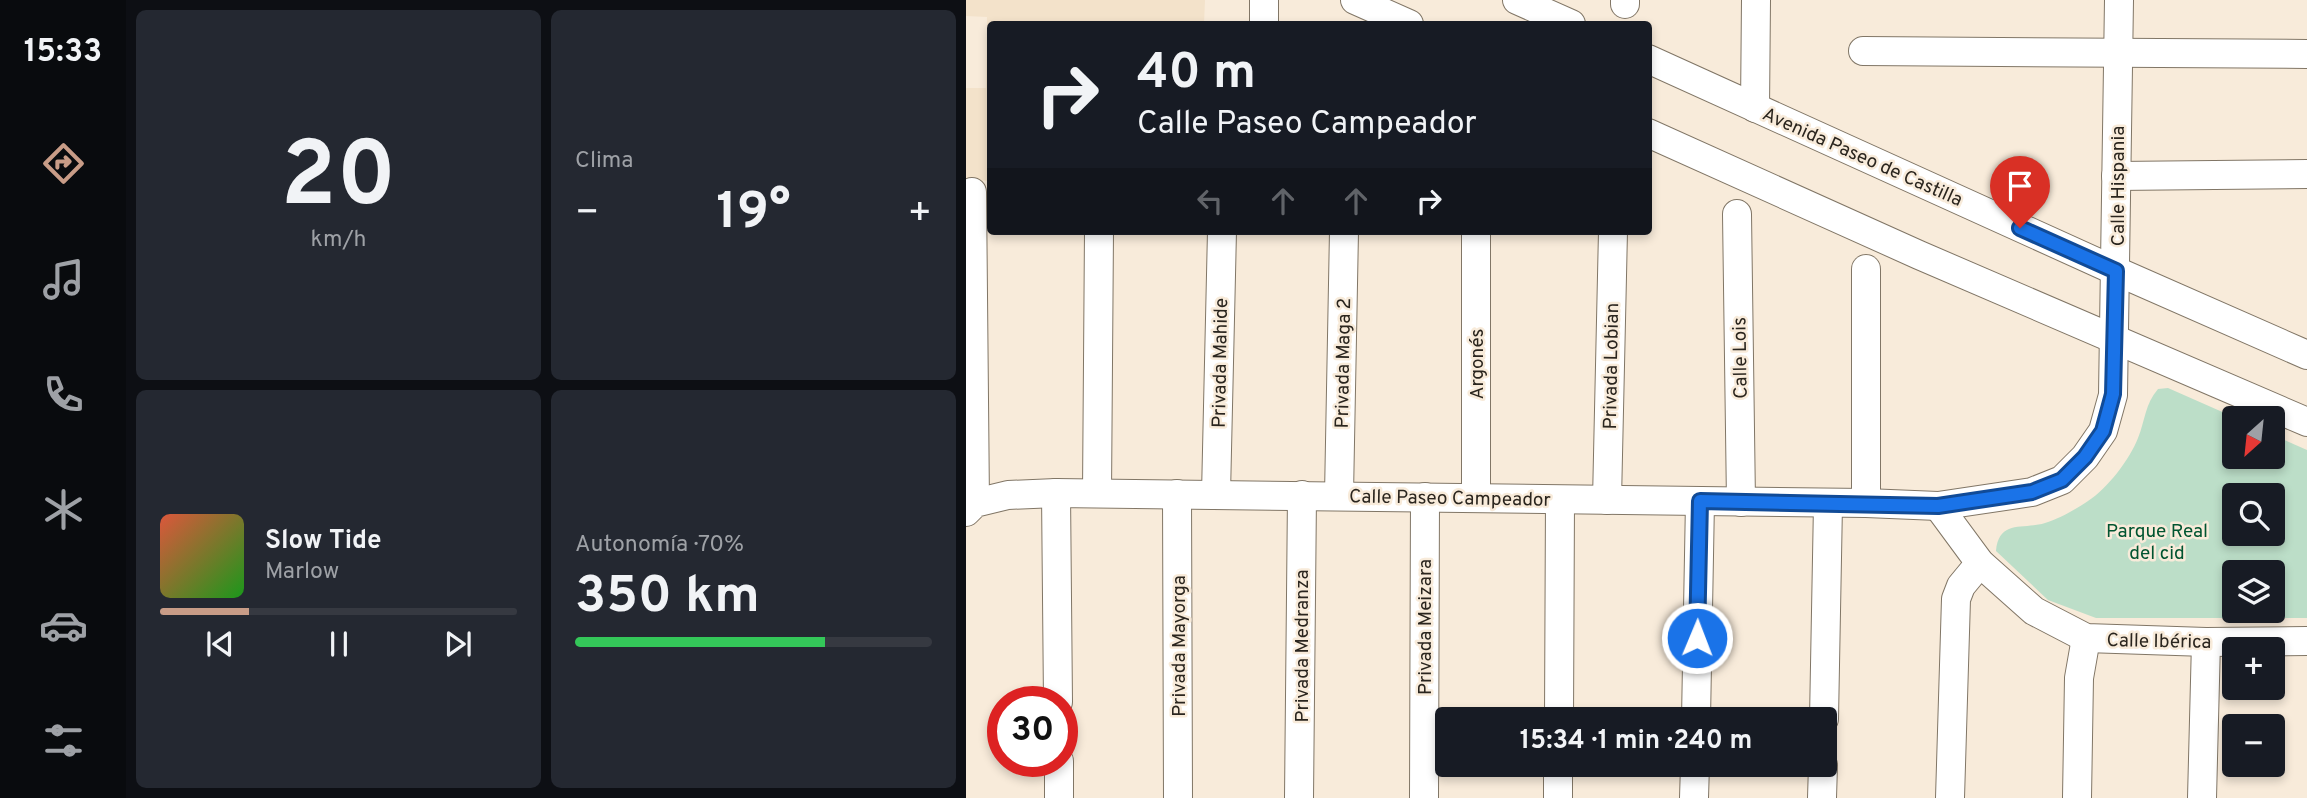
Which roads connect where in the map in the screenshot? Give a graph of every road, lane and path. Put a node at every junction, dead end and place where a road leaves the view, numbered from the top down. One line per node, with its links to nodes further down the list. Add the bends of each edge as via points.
1 (1264, 0): 6 (street)
2 (1355, 0): 7 (street)
3 (1517, 0): 8 (street)
4 (1756, 0): 13 (street)
5 (2119, 0): 10 (street, Calle Hispania)
6 (1264, 21)
7 (1402, 21)
8 (1564, 21)
9 (1863, 51): 10 (street)
10 (2118, 51): 11 (street); 16 (street, Calle Hispania)
11 (2307, 54)
12 (1652, 62): 13 (street, Avenida Paseo de Castilla)
13 (1755, 108): 25 (street, Avenida Paseo de Castilla)
14 (1652, 135): 26 (street)
15 (2307, 174): 16 (street)
16 (2116, 176): 25 (street, Calle Hispania)
17 (972, 192): 44 (street)
18 (1737, 214): 40 (street, Calle Lois)
19 (1099, 235): 30 (street)
20 (1222, 235): 32 (street, Privada Mahide)
21 (1344, 235): 34 (street, Privada Maga 2)
22 (1476, 235): 36 (street, Argonés)
23 (1613, 235): 38 (street, Privada Lobian)
24 (1866, 269): 42 (street)
25 (2116, 271): 26 (street, Calle Hispania); 27 (street, Avenida Paseo de Castilla)
26 (2115, 340): 28 (street); 43 (street, Calle Hispania, via 2113,394 2103,431 2062,480 2032,492)
27 (2307, 355)
28 (2307, 422)
29 (1056, 493): 30 (street, Calle Paseo Campeador); 44 (street, Calle Paseo Campeador, via 1008,495); 49 (street)
30 (1097, 493): 31 (street, Calle Paseo Campeador)
31 (1177, 494): 32 (street, Calle Paseo Campeador); 58 (street, Privada Mayorga)
32 (1216, 494): 33 (street, Calle Paseo Campeador)
33 (1302, 495): 34 (street, Calle Paseo Campeador); 59 (street, Privada Medranza)
34 (1339, 495): 35 (street, Calle Paseo Campeador)
35 (1425, 497): 36 (street, Calle Paseo Campeador); 60 (street, Privada Meizara)
36 (1476, 497): 37 (street, Calle Paseo Campeador)
37 (1560, 500): 38 (street, Calle Paseo Campeador); 50 (street)
38 (1607, 500): 39 (street, Calle Paseo Campeador)
39 (1700, 501): 40 (street, Calle Paseo Campeador); 51 (street)
40 (1741, 502): 41 (street, Calle Paseo Campeador)
41 (1828, 503): 42 (street, Calle Paseo Campeador); 52 (street)
42 (1866, 503): 43 (street, Calle Paseo Campeador)
43 (1938, 506): 45 (street, Calle Ibérica)
44 (970, 508)
45 (1980, 563): 46 (street, Calle Ibérica, via 2034,611); 64 (street, via 1956,599)
46 (2086, 638): 48 (street, Calle Ibérica); 65 (street, via 2079,678)
47 (2307, 641): 48 (street, Calle Ibérica)
48 (2206, 642): 66 (street)
49 (1058, 686)
50 (1559, 707)
51 (1696, 707)
52 (1824, 707)
53 (1059, 777): 57 (street)
54 (1558, 777): 61 (street)
55 (1695, 777): 62 (street)
56 (1823, 777): 63 (street)
57 (1059, 798)
58 (1178, 798)
59 (1299, 798)
60 (1423, 798)
61 (1558, 798)
62 (1694, 798)
63 (1822, 798)
64 (1950, 798)
65 (2077, 798)
66 (2202, 798)

